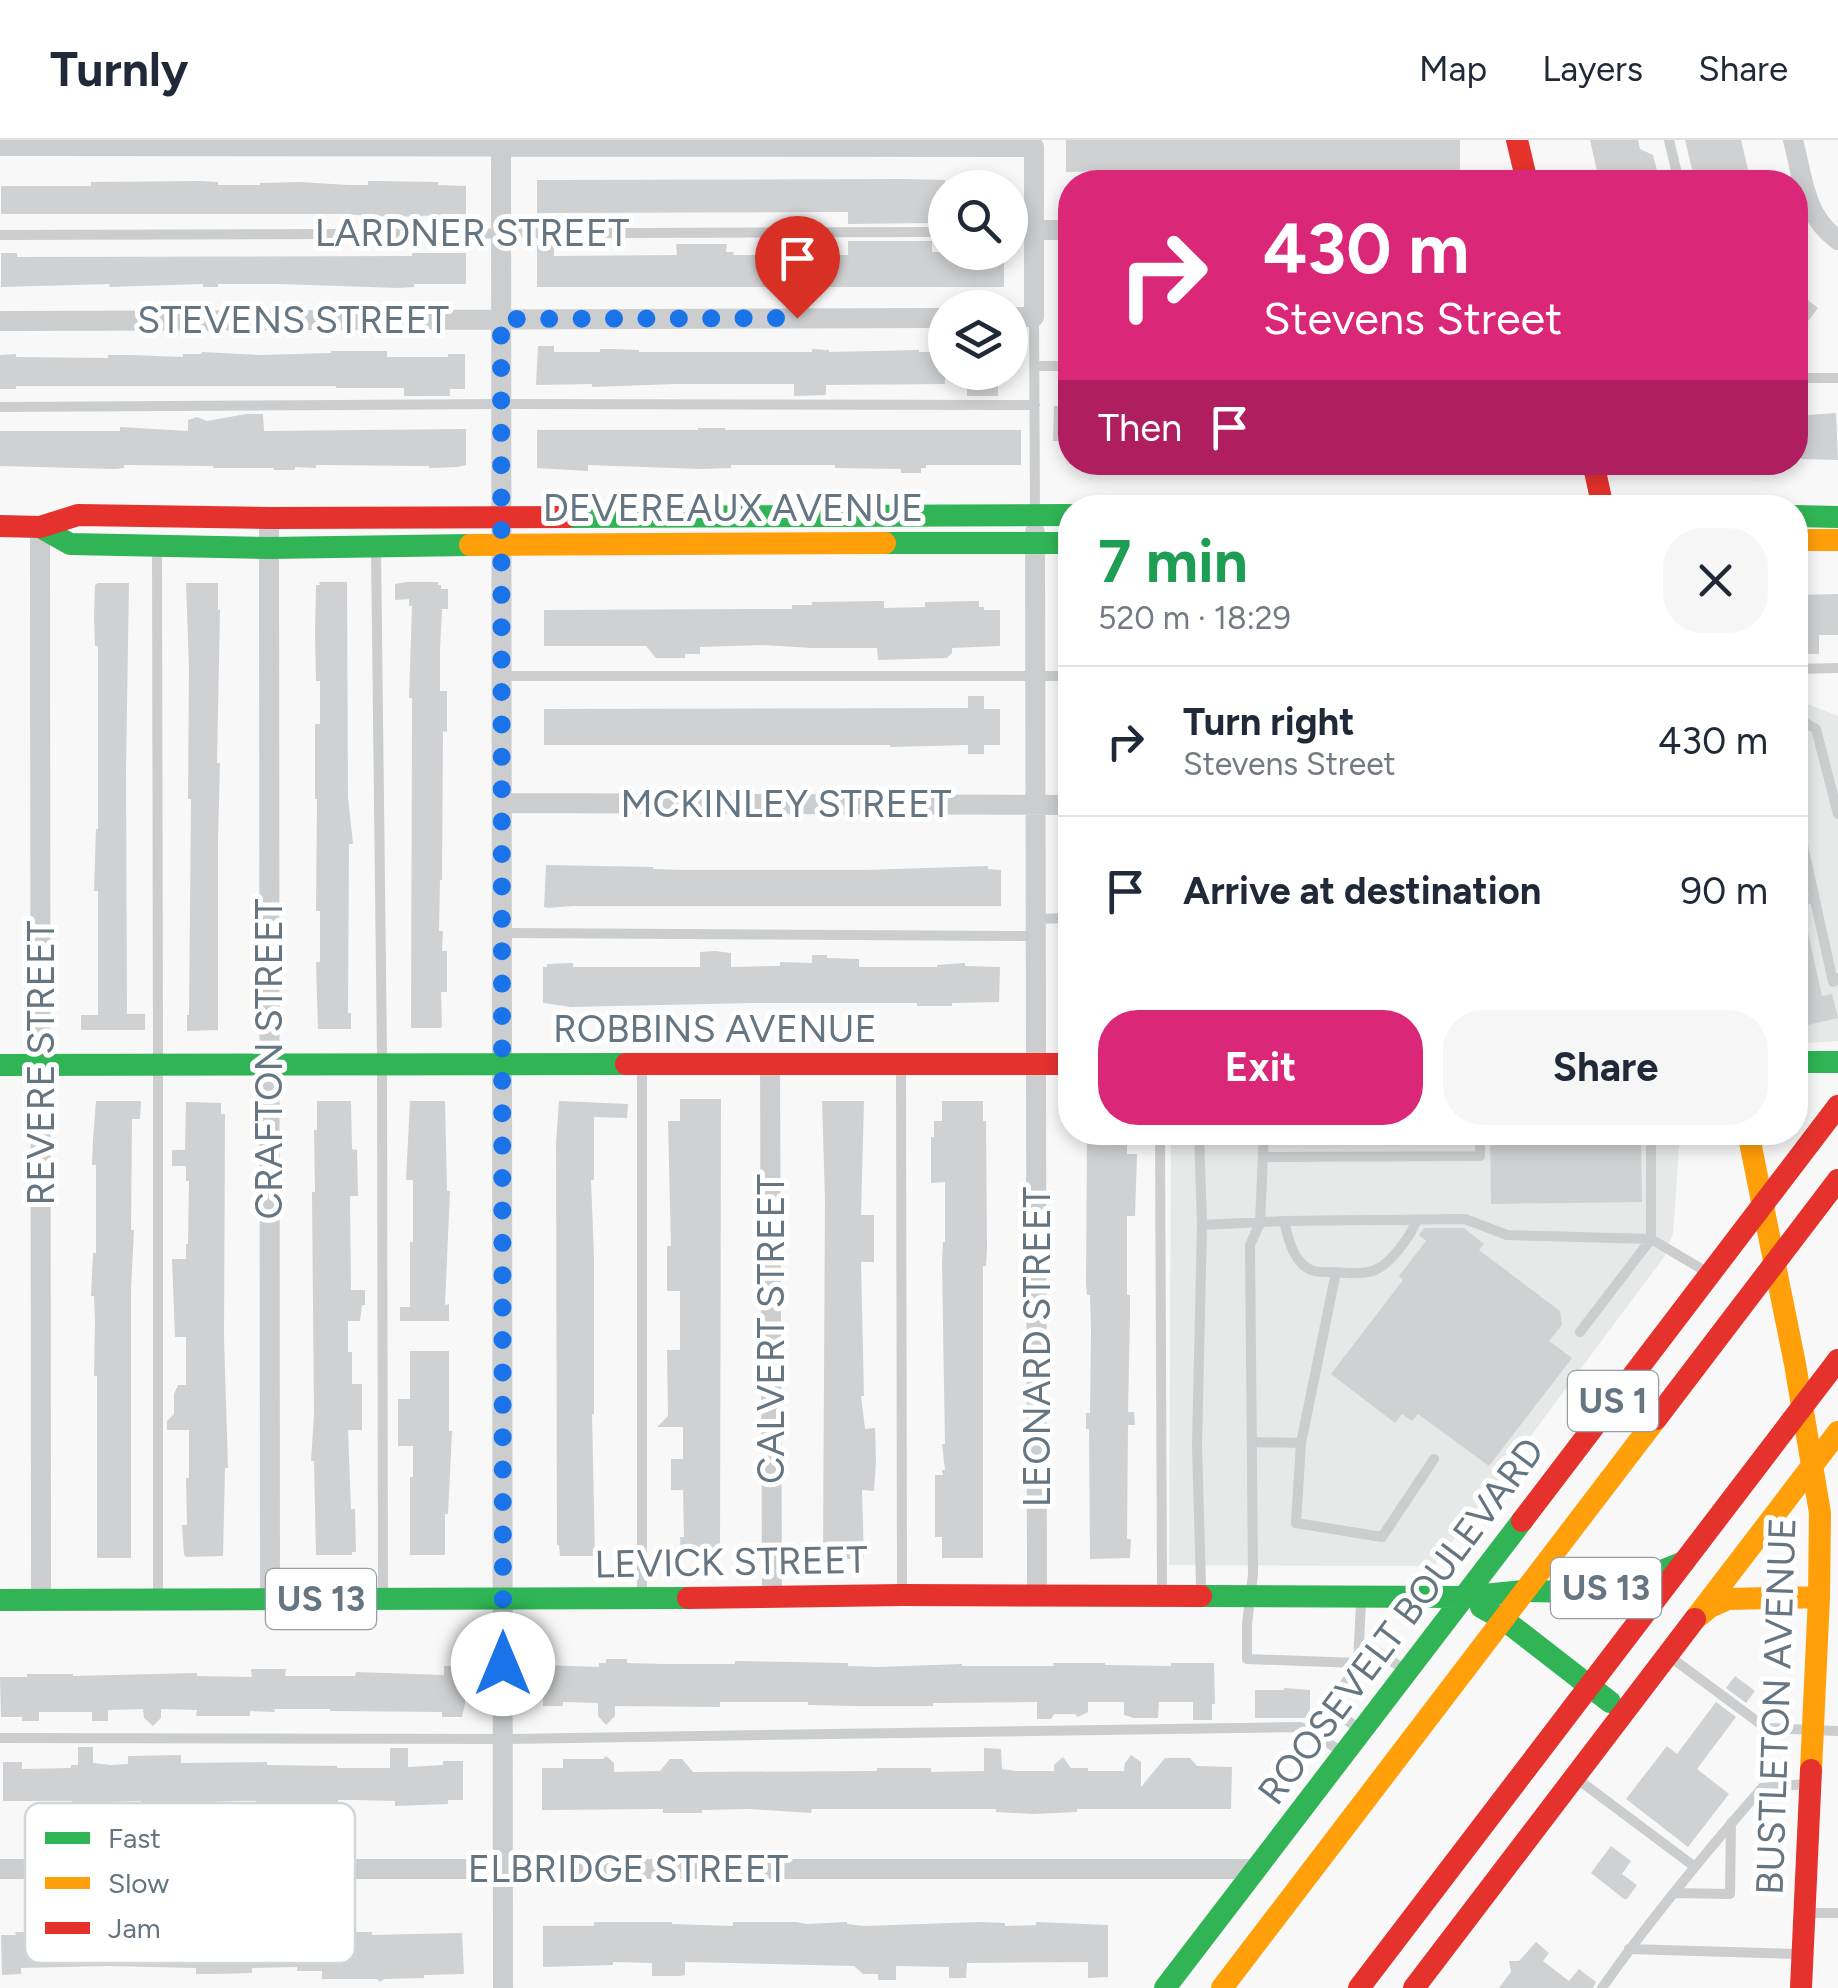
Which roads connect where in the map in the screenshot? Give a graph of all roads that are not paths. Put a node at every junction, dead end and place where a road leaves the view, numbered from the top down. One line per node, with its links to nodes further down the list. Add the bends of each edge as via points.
1 (1517, 140): 7 (main road)
2 (1670, 140): 8 (lane)
3 (1793, 140): 9 (street)
4 (501, 142): 5 (street); 6 (street); 14 (street)
5 (1034, 144): 12 (street, LEONARD STREET)
6 (0, 146)
7 (1524, 170)
8 (1676, 170)
9 (1800, 170)
10 (1808, 201): 17 (street, via 1818,223)
11 (1028, 230): 12 (lane)
12 (1034, 230): 13 (street); 19 (street, LEONARD STREET)
13 (1058, 230)
14 (501, 232): 15 (lane, LARDNER STREET); 16 (lane, LARDNER STREET); 21 (street)
15 (928, 232)
16 (0, 235)
17 (1838, 240)
18 (1028, 317): 19 (street)
19 (1034, 317): 23 (lane, LEONARD STREET)
20 (928, 318): 21 (street, STEVENS STREET)
21 (501, 319): 22 (street, STEVENS STREET); 27 (street)
22 (0, 321)
23 (1034, 366): 24 (lane); 28 (lane, LEONARD STREET)
24 (1058, 366)
25 (1808, 378): 26 (lane)
26 (1838, 378)
27 (501, 404): 28 (lane); 29 (lane); 33 (street)
28 (1034, 405): 30 (lane, LEONARD STREET)
29 (0, 407)
30 (1035, 515): 31 (main road, DEVEREAUX AVENUE); 33 (main road, DEVEREAUX AVENUE); 40 (street, LEONARD STREET)
31 (1058, 515)
32 (1808, 516): 34 (main road)
33 (501, 517): 35 (main road, DEVEREAUX AVENUE); 42 (street)
34 (1838, 517): 39 (main road)
35 (269, 518): 37 (main road, DEVEREAUX AVENUE, via 78,515); 45 (street, CRAFTON STREET)
36 (0, 526): 37 (main road, DEVEREAUX AVENUE)
37 (40, 527): 43 (main road, DEVEREAUX AVENUE, via 70,544); 74 (street, REVERE STREET)
38 (1808, 540): 39 (main road)
39 (1838, 540)
40 (1035, 543): 41 (main road, DEVEREAUX AVENUE); 42 (main road, DEVEREAUX AVENUE); 48 (street, LEONARD STREET)
41 (1058, 543)
42 (501, 544): 44 (main road, DEVEREAUX AVENUE); 49 (street)
43 (158, 546): 45 (main road, DEVEREAUX AVENUE); 75 (lane)
44 (376, 546): 45 (main road, DEVEREAUX AVENUE); 66 (lane)
45 (269, 548): 65 (street, CRAFTON STREET)
46 (1838, 668): 47 (lane)
47 (1808, 669)
48 (1035, 675): 49 (lane); 50 (lane); 53 (street, LEONARD STREET)
49 (502, 676): 52 (street)
50 (1058, 676)
51 (1808, 725): 55 (lane, via 1816,729)
52 (502, 803): 53 (street, MCKINLEY STREET); 61 (street)
53 (1036, 805): 54 (street, MCKINLEY STREET); 60 (street, LEONARD STREET)
54 (1058, 805)
55 (1838, 814)
56 (1808, 873): 57 (lane)
57 (1813, 898): 58 (lane); 62 (lane, via 1834,982)
58 (1808, 899)
59 (1058, 922): 60 (lane)
60 (1036, 928): 61 (lane); 71 (street, LEONARD STREET)
61 (502, 932): 67 (street)
62 (1838, 978)
63 (1808, 1062): 64 (main road)
64 (1838, 1062)
65 (270, 1064): 66 (main road, ROBBINS AVENUE); 75 (main road, ROBBINS AVENUE); 120 (street, CRAFTON STREET)
66 (382, 1064): 67 (main road, ROBBINS AVENUE); 114 (lane)
67 (502, 1064): 68 (main road, ROBBINS AVENUE); 115 (street)
68 (642, 1064): 69 (main road, ROBBINS AVENUE); 116 (lane)
69 (770, 1064): 70 (main road, ROBBINS AVENUE); 107 (street, CALVERT STREET)
70 (900, 1064): 71 (main road, ROBBINS AVENUE); 108 (lane)
71 (1036, 1064): 72 (main road, ROBBINS AVENUE); 105 (street, LEONARD STREET)
72 (1058, 1064)
73 (0, 1065): 74 (main road, ROBBINS AVENUE)
74 (41, 1065): 75 (main road, ROBBINS AVENUE); 118 (street, REVERE STREET)
75 (158, 1065): 119 (lane)
76 (1838, 1106): 85 (main road, ROOSEVELT BOULEVARD / US 1)
77 (1160, 1145): 106 (lane)
78 (1199, 1145): 89 (lane)
79 (1263, 1145): 83 (lane)
80 (1480, 1145): 83 (lane, via 1480,1156)
81 (1651, 1145): 90 (lane)
82 (1751, 1145): 85 (main road, BUSTLETON AVENUE)
83 (1263, 1157): 88 (lane)
84 (1838, 1180): 91 (main road, ROOSEVELT BOULEVARD / US 1)
85 (1763, 1205): 91 (main road, BUSTLETON AVENUE); 93 (main road, ROOSEVELT BOULEVARD / US 1)
86 (1417, 1220): 87 (lane); 90 (lane, via 1465,1219 1507,1236); 92 (lane, via 1409,1238 1377,1269)
87 (1284, 1221): 88 (lane); 92 (lane, via 1299,1260 1312,1270)
88 (1260, 1223): 89 (lane); 98 (lane, via 1250,1245)
89 (1202, 1225): 110 (lane)
90 (1651, 1239): 93 (lane); 94 (lane)
91 (1775, 1263): 96 (main road, BUSTLETON AVENUE); 104 (main road, ROOSEVELT BOULEVARD / US 1)
92 (1336, 1272): 99 (lane)
93 (1710, 1274): 112 (main road, ROOSEVELT BOULEVARD / US 1)
94 (1580, 1332)
95 (1838, 1360): 96 (main road)
96 (1803, 1406): 101 (main road, BUSTLETON AVENUE); 103 (main road)
97 (1838, 1432): 101 (main road)
98 (1252, 1442): 99 (lane); 109 (lane)
99 (1301, 1443): 100 (lane, via 1296,1523 1382,1537)
100 (1434, 1460)
101 (1813, 1465): 102 (main road, BUSTLETON AVENUE); 122 (main road)
102 (1829, 1539): 113 (main road, BUSTLETON AVENUE)
103 (1684, 1562): 104 (main road, LEVICK STREET / US 13, via 1604,1589); 126 (main road)
104 (1524, 1591): 112 (main road, LEVICK STREET / US 13); 121 (main road, ROOSEVELT BOULEVARD / US 1)
105 (1038, 1594): 106 (main road, LEVICK STREET / US 13); 108 (main road, LEVICK STREET / US 13)
106 (1162, 1594): 110 (main road, LEVICK STREET / US 13)
107 (772, 1595): 108 (main road, LEVICK STREET / US 13); 116 (main road, LEVICK STREET / US 13)
108 (902, 1595)
109 (1249, 1595): 110 (main road, LEVICK STREET / US 13); 111 (main road, LEVICK STREET / US 13); 124 (lane, via 1247,1658)
110 (1202, 1596)
111 (1362, 1597): 112 (main road, LEVICK STREET / US 13); 124 (lane)
112 (1464, 1597): 121 (main road, LEVICK STREET / US 13); 125 (main road, ROOSEVELT BOULEVARD / US 1)
113 (1829, 1597): 122 (main road, via 1728,1599); 128 (main road, BUSTLETON AVENUE)
114 (383, 1599): 115 (main road, LEVICK STREET / US 13); 120 (main road, LEVICK STREET / US 13)
115 (502, 1599): 116 (main road, LEVICK STREET / US 13); 132 (street)
116 (642, 1599)
117 (0, 1600): 118 (main road, LEVICK STREET / US 13)
118 (41, 1600): 119 (main road, LEVICK STREET / US 13)
119 (158, 1600): 120 (main road, LEVICK STREET / US 13)
120 (270, 1600)
121 (1503, 1619): 126 (main road, LEVICK STREET / US 13); 152 (main road, ROOSEVELT BOULEVARD / US 1)
122 (1695, 1620): 123 (main road)
123 (1668, 1655): 127 (main road); 128 (lane, via 1766,1728)
124 (1358, 1663): 125 (lane, via 1370,1647); 129 (lane, via 1328,1708)
125 (1407, 1672): 129 (main road, ROOSEVELT BOULEVARD / US 1)
126 (1590, 1686): 127 (main road, LEVICK STREET / US 13); 153 (main road)
127 (1624, 1712): 134 (main road)
128 (1812, 1729): 130 (lane); 135 (main road, BUSTLETON AVENUE)
129 (1362, 1731): 133 (main road, ROOSEVELT BOULEVARD / US 1)
130 (1838, 1731)
131 (0, 1738): 132 (lane)
132 (503, 1740): 133 (lane, via 1300,1727); 139 (street)
133 (1344, 1754): 140 (main road, ROOSEVELT BOULEVARD / US 1)
134 (1575, 1777): 137 (lane); 154 (main road)
135 (1810, 1784): 136 (lane, via 1762,1788); 144 (main road, BUSTLETON AVENUE)
136 (1732, 1823): 137 (lane); 143 (lane, via 1730,1894)
137 (1695, 1867): 143 (lane)
138 (355, 1869): 139 (street, ELBRIDGE STREET)
139 (503, 1869): 140 (street, ELBRIDGE STREET); 149 (street)
140 (1256, 1869): 146 (main road, ROOSEVELT BOULEVARD / US 1)
141 (0, 1870): 142 (street, ELBRIDGE STREET)
142 (25, 1870)
143 (1674, 1893): 147 (lane)
144 (1804, 1912): 145 (lane); 148 (main road, BUSTLETON AVENUE)
145 (1838, 1913)
146 (1208, 1932): 150 (main road, ROOSEVELT BOULEVARD / US 1); 151 (main road)
147 (1629, 1949): 148 (lane); 155 (lane)
148 (1802, 1954): 156 (main road, BUSTLETON AVENUE)
149 (503, 1988)
150 (1166, 1988)
151 (1183, 1988)
152 (1222, 1988)
153 (1359, 1988)
154 (1414, 1988)
155 (1602, 1988)
156 (1801, 1988)

